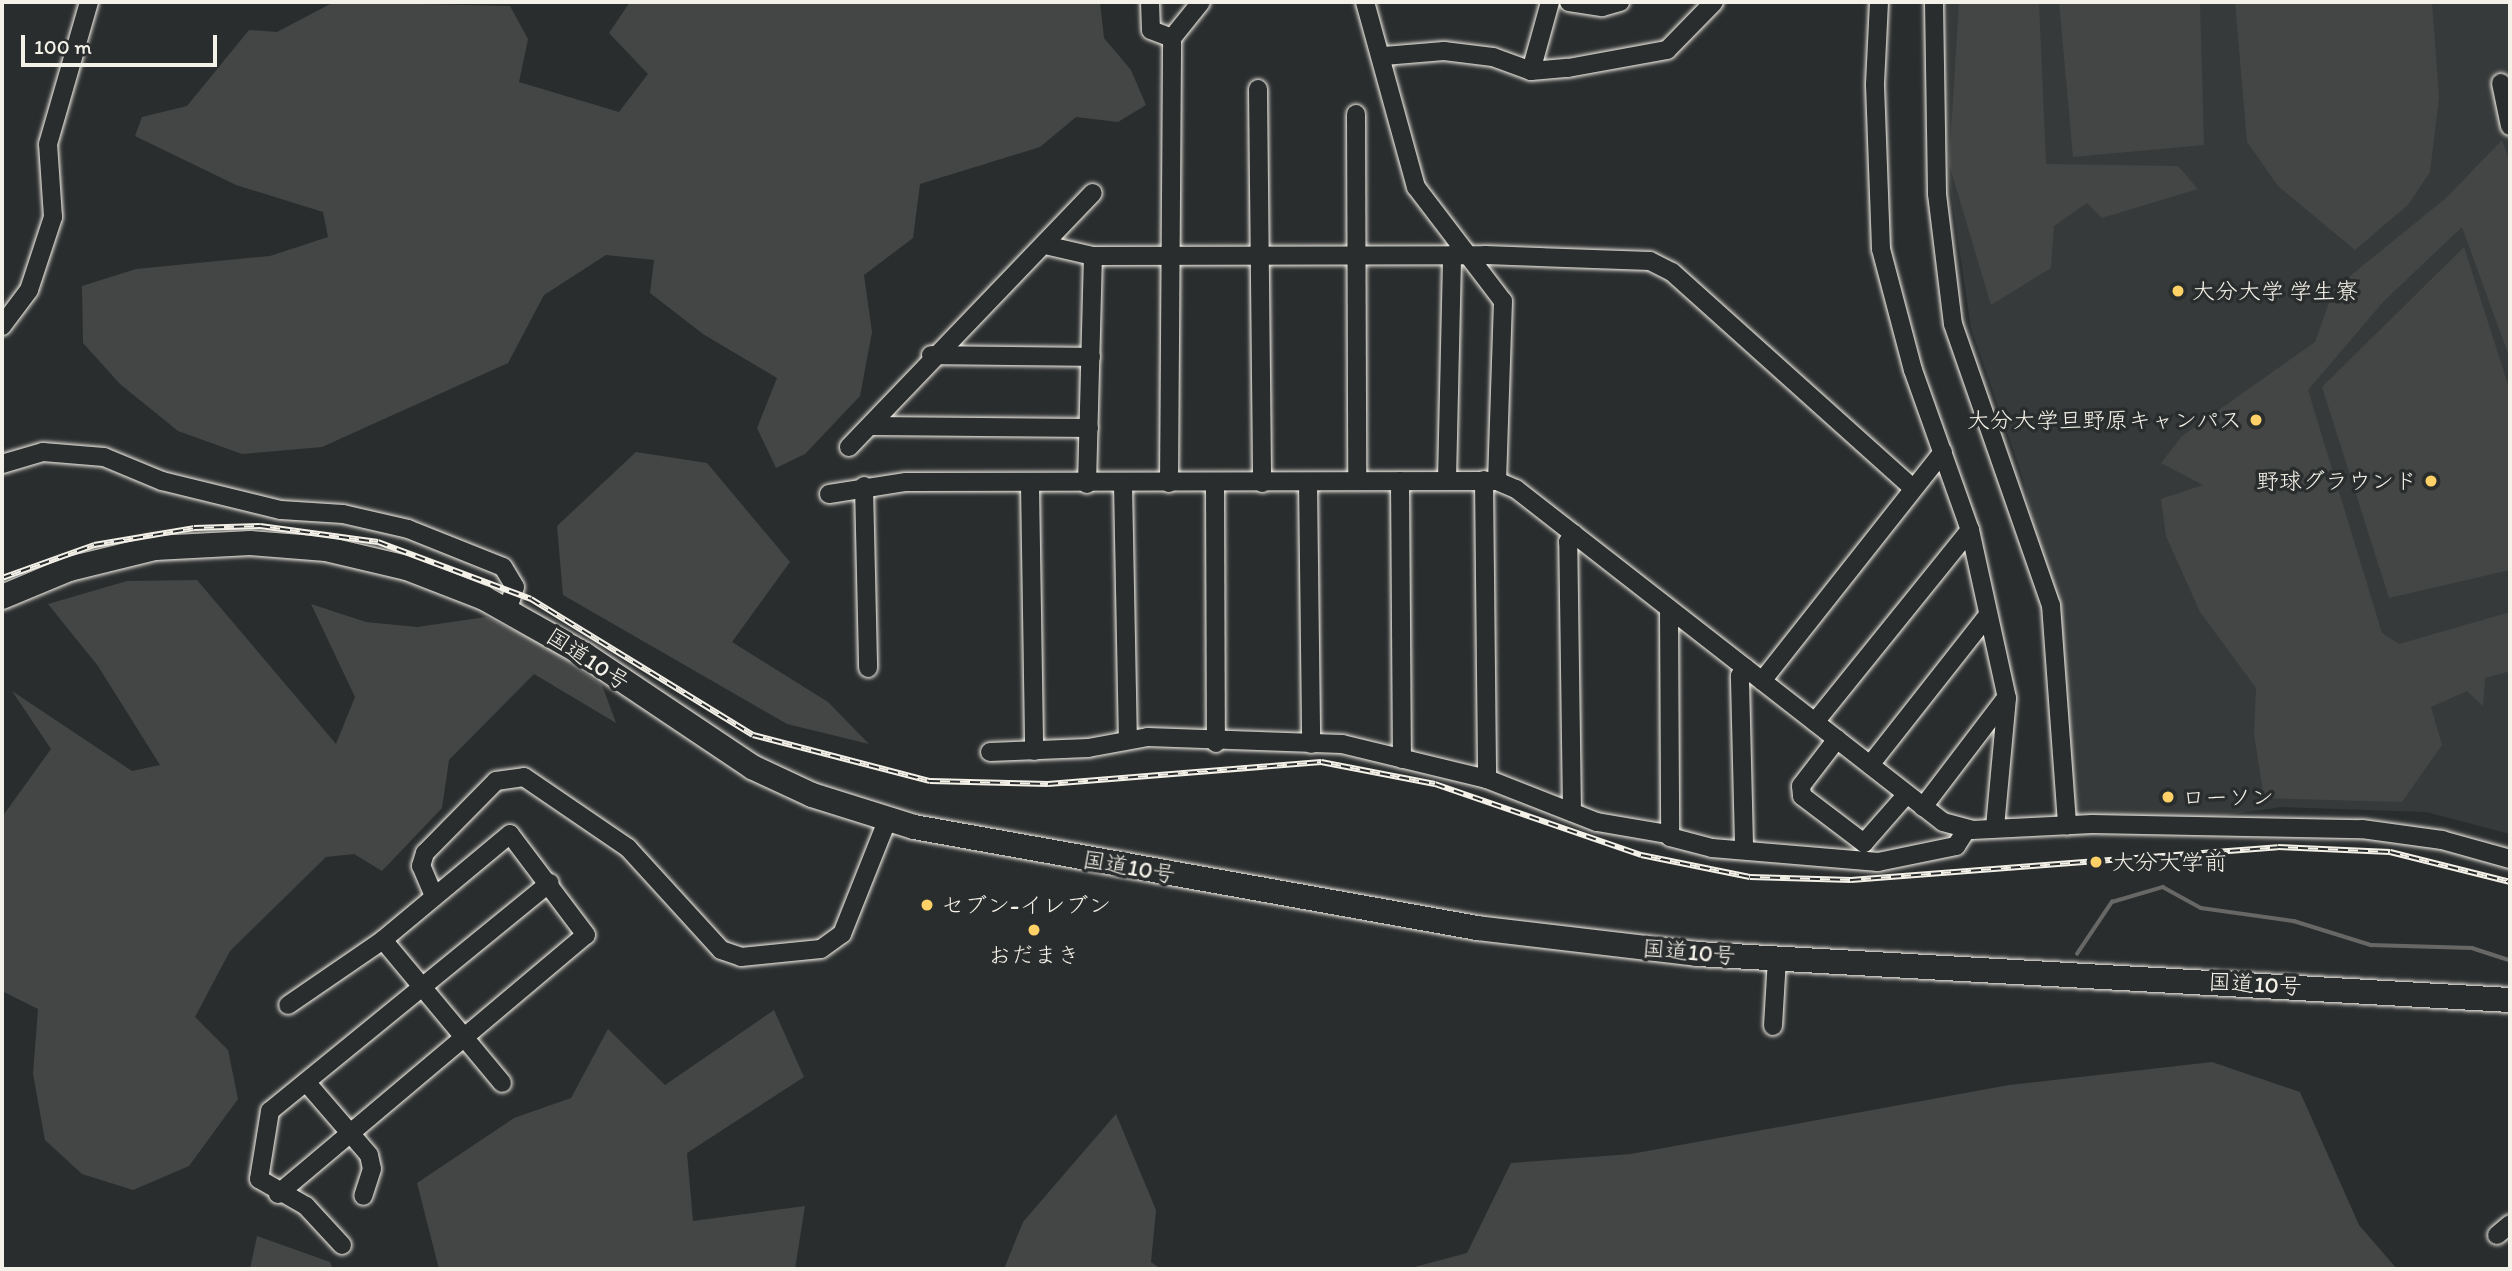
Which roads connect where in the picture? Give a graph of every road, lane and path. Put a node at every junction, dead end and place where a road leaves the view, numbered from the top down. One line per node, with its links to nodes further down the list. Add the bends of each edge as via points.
1 (89, 2): 26 (street, via 48,144 55,209 29,290)
2 (1150, 2): 11 (street, via 1151,30)
3 (1201, 2): 11 (street)
4 (1365, 2): 12 (street)
5 (1550, 2): 13 (street)
6 (1569, 2): 7 (street, via 1602,7)
7 (1620, 2)
8 (1714, 2): 13 (street, via 1667,50)
9 (1880, 2): 32 (street, via 1875,85 1881,249 1913,370)
10 (1934, 2): 72 (street, via 1937,194 1953,324 2052,605)
11 (1172, 38): 23 (street)
12 (1384, 56): 13 (street, via 1444,51); 21 (street, via 1416,187)
13 (1531, 71)
14 (2501, 83): 17 (street)
15 (1258, 89): 24 (street)
16 (1356, 114): 25 (street)
17 (2510, 126)
18 (1093, 193): 19 (street)
19 (1045, 245): 22 (street); 27 (street)
20 (1452, 255): 21 (street); 25 (street); 34 (street)
21 (1472, 255): 37 (street, via 1503,301); 46 (street, via 1665,267)
22 (1093, 256): 23 (street); 28 (street)
23 (1170, 256): 24 (street); 39 (street)
24 (1260, 256): 25 (street); 41 (street)
25 (1356, 256): 35 (street)
26 (2, 326)
27 (931, 355): 28 (street); 29 (street)
28 (1091, 357): 30 (street)
29 (873, 426): 30 (street); 31 (street)
30 (1089, 428): 42 (street)
31 (849, 447)
32 (1943, 452): 46 (street); 48 (street)
33 (2, 464): 52 (street, via 48,452 104,457 162,481 281,510 343,514 408,529 503,567 515,587)
34 (1447, 480): 36 (street); 37 (street)
35 (1357, 481): 36 (street); 38 (street)
36 (1400, 481): 65 (street)
37 (1490, 481): 49 (street); 67 (street)
38 (1308, 482): 41 (street); 62 (street)
39 (1169, 483): 40 (street); 43 (street)
40 (1215, 483): 41 (street); 61 (street)
41 (1262, 483)
42 (1087, 484): 43 (street); 44 (street)
43 (1123, 484): 60 (street)
44 (1030, 485): 45 (street); 63 (street)
45 (864, 486): 47 (street); 55 (street)
46 (1913, 488): 56 (street)
47 (829, 494)
48 (1969, 530): 53 (street); 58 (street)
49 (1574, 534): 51 (street); 70 (street, via 1568,542)
50 (2, 597): 52 (highway, 国道10号, via 133,552 250,543 383,561)
51 (1669, 608): 54 (street); 75 (street)
52 (508, 609): 71 (highway, 国道10号, via 752,766)
53 (1988, 615): 57 (street); 66 (street)
54 (1745, 667): 56 (street); 76 (street, via 1740,676)
55 (868, 668)
56 (1762, 681): 58 (street)
57 (2007, 698): 69 (street); 73 (street)
58 (1815, 722): 59 (street)
59 (1837, 739): 66 (street); 68 (street, via 1801,786 1802,796 1864,842)
60 (1128, 740): 61 (street); 63 (street)
61 (1216, 743): 62 (street)
62 (1311, 744): 65 (street)
63 (1034, 751): 64 (street)
64 (990, 752)
65 (1402, 759): 67 (street)
66 (1870, 765): 68 (street)
67 (1487, 779): 70 (street)
68 (1907, 794): 69 (street)
69 (1923, 807): 74 (street, via 1947,825)
70 (1572, 812): 75 (street)
71 (887, 821): 79 (street, via 842,934 821,949 741,957 721,950 628,848 524,777 496,782 425,853 421,866); 81 (highway, 国道10号, via 1477,928)
72 (2067, 825): 73 (street); 77 (street, via 2362,829 2442,840)
73 (1995, 828): 74 (street)
74 (1966, 829): 75 (street, via 1956,846 1878,862 1712,848)
75 (1668, 834)
76 (1744, 844)
77 (2510, 859)
78 (550, 883): 79 (street, via 510,834); 82 (street); 88 (street, via 584,927 585,940)
79 (434, 896): 80 (street)
80 (383, 940): 82 (street); 85 (street)
81 (1777, 959): 83 (highway, 国道10号); 87 (street)
82 (423, 987): 88 (street); 89 (street)
83 (2329, 988): 84 (highway, 国道10号); 86 (highway, 国道10号)
84 (2510, 1000)
85 (288, 1005)
86 (2510, 1011)
87 (1773, 1026)
88 (466, 1039): 90 (street); 91 (street)
89 (306, 1082): 91 (street); 92 (street, via 266,1121 259,1179)
90 (502, 1083)
91 (349, 1133): 92 (street); 93 (street, via 372,1163)
92 (278, 1194): 94 (street, via 306,1206)
93 (363, 1196)
94 (342, 1245)

